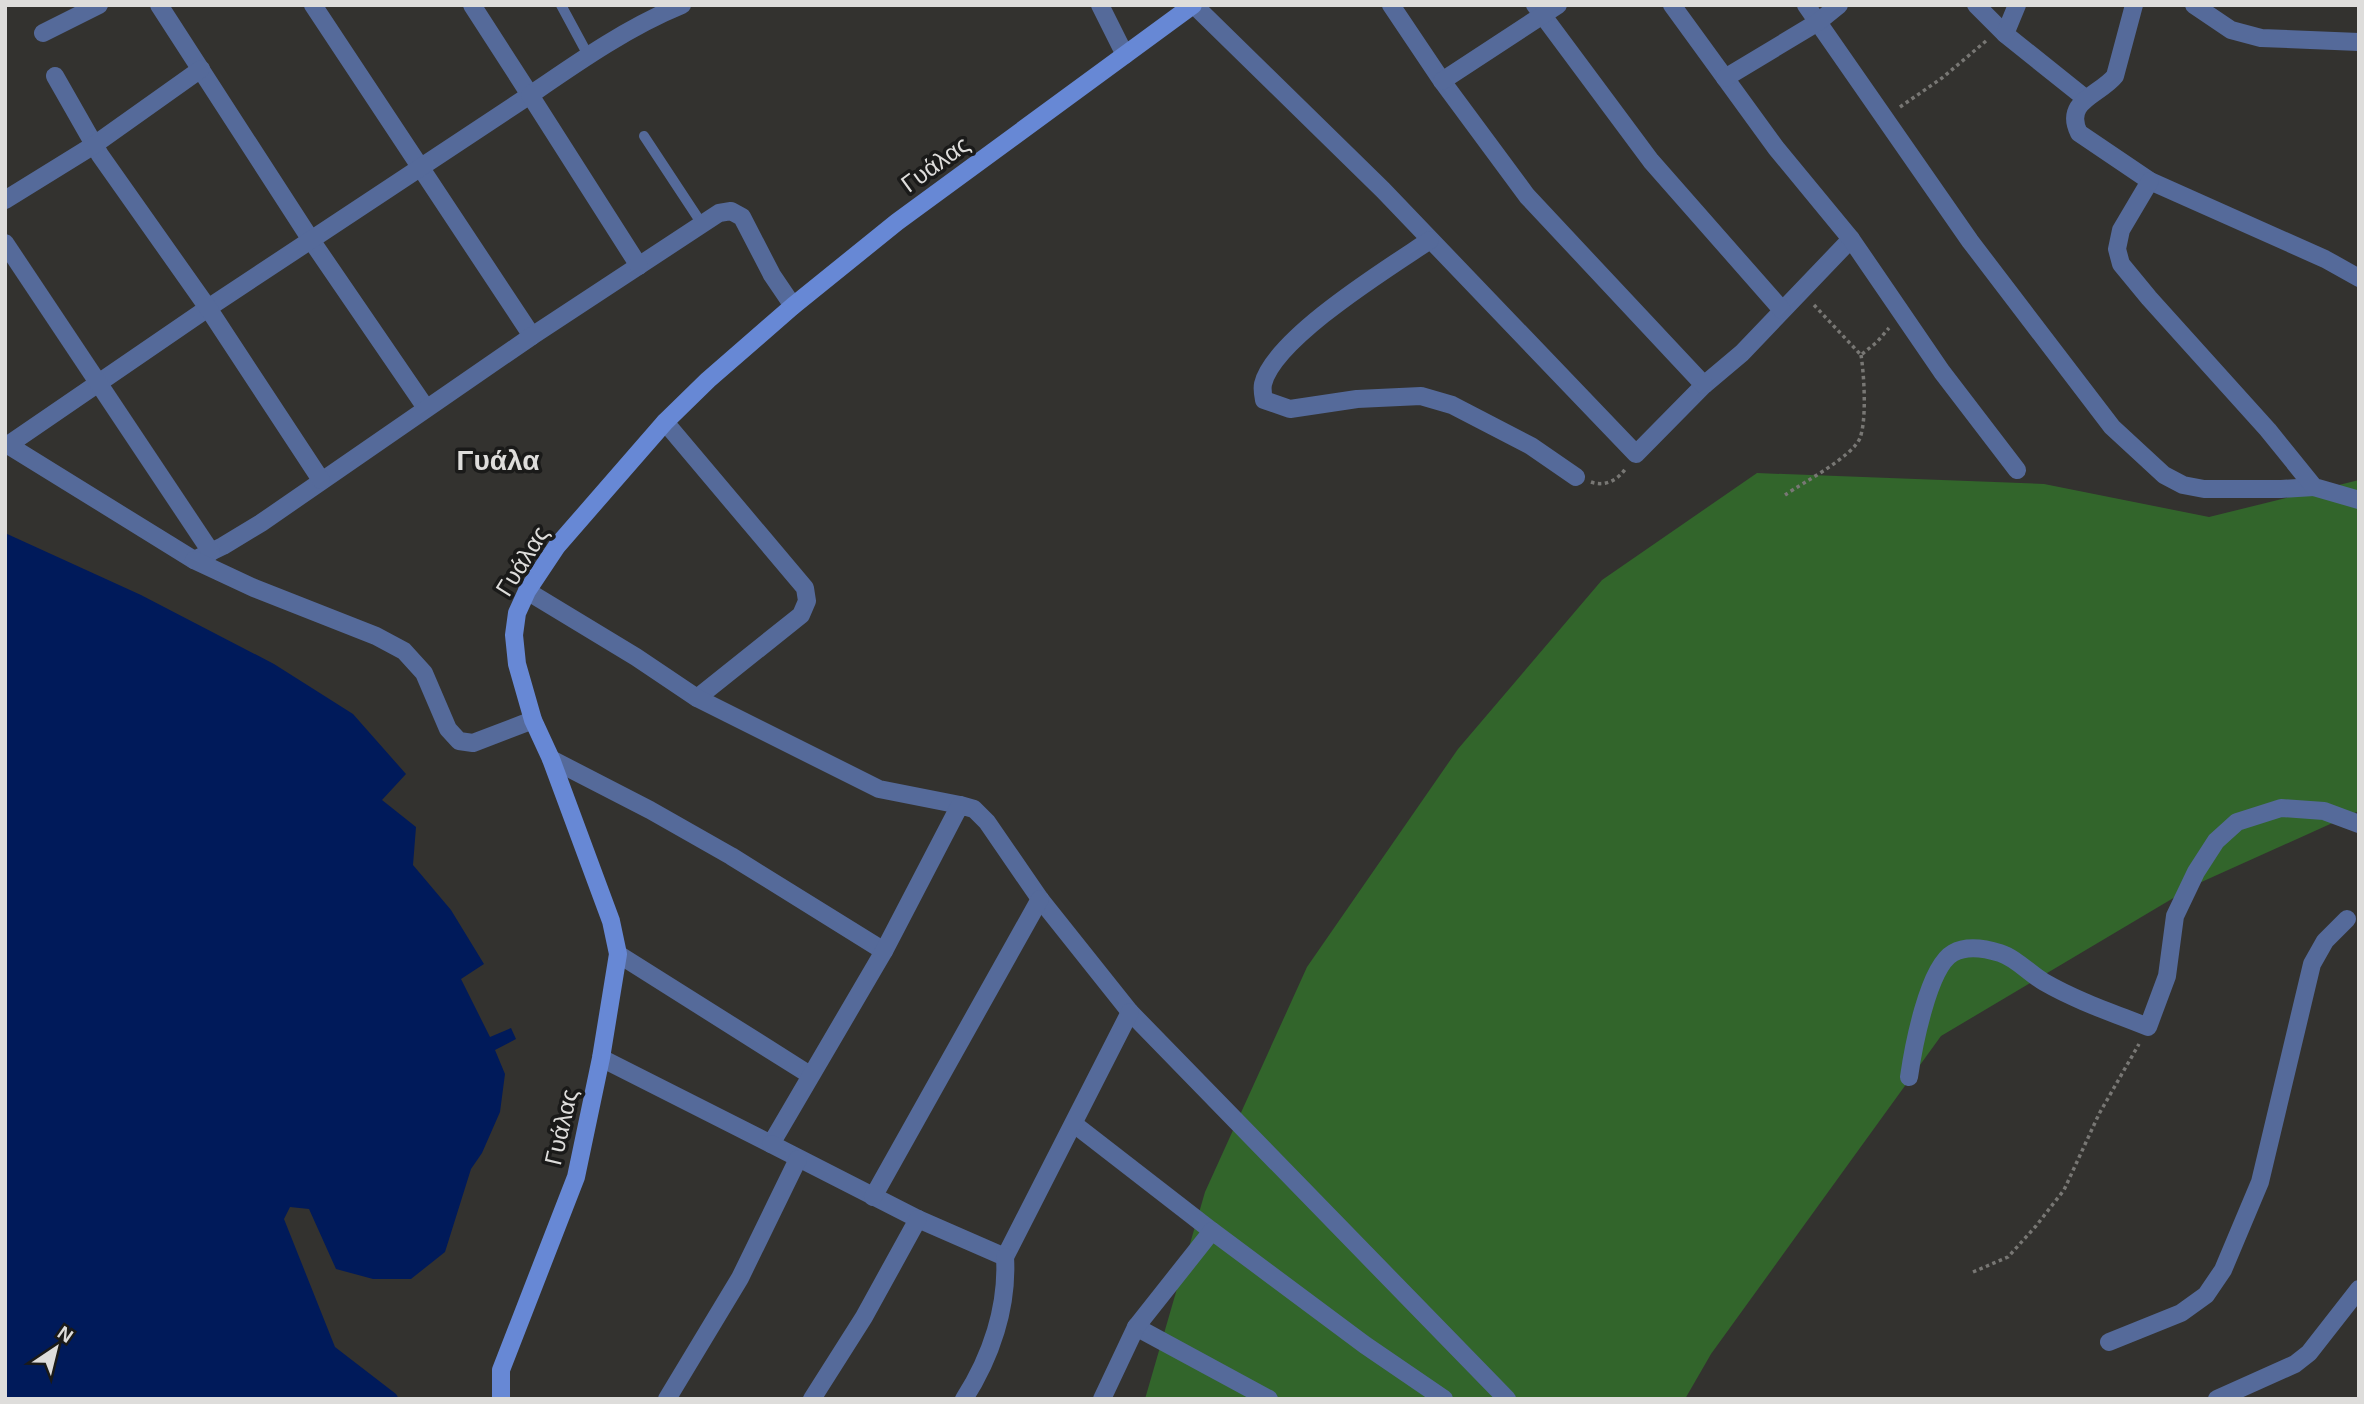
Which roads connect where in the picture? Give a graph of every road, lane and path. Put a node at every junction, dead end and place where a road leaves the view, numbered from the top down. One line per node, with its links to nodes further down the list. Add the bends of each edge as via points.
1 (99, 5): 20 (street)
2 (159, 5): 24 (street)
3 (313, 5): 33 (street)
4 (472, 5): 28 (street)
5 (561, 5): 22 (lane)
6 (682, 5): 22 (street)
7 (1100, 5): 23 (street)
8 (1194, 5): 23 (street, Γυάλας); 39 (street)
9 (1391, 5): 27 (street)
10 (1672, 5): 26 (street)
11 (1806, 5): 18 (street)
12 (1839, 5): 18 (street)
13 (1976, 5): 19 (street)
14 (2017, 5): 19 (street)
15 (2134, 5): 29 (street, via 2115,76)
16 (2194, 5): 21 (street, via 2231,30 2261,38)
17 (1545, 9): 27 (street); 46 (street, via 1651,161)
18 (1818, 22): 26 (street); 30 (street)
19 (2003, 31): 29 (street); 30 (path)
20 (43, 33)
21 (2359, 42)
22 (588, 55): 28 (street)
23 (1125, 55): 44 (street, Γυάλας, via 897,222)
24 (201, 69): 32 (street); 38 (street)
25 (55, 76): 32 (street)
26 (1725, 78): 37 (street)
27 (1442, 81): 51 (street, via 1527,196)
28 (530, 95): 33 (street); 41 (street)
29 (2085, 98): 34 (street, via 2074,123 2079,133)
30 (1884, 118): 59 (street, via 1970,241 2112,426 2164,475 2204,489)
31 (644, 136): 36 (lane)
32 (94, 145): 35 (street); 45 (street)
33 (420, 168): 38 (street); 48 (street)
34 (2150, 181): 42 (street); 59 (street, via 2121,230 2117,249 2121,264)
35 (5, 200)
36 (702, 224): 41 (street); 44 (street, via 719,213 731,211 742,217)
37 (1851, 239): 43 (street); 47 (street)
38 (311, 240): 45 (street); 52 (street)
39 (1430, 240): 55 (street); 57 (street, via 1297,335 1270,369 1262,386 1264,400 1290,409 1421,396 1452,405 1531,446)
40 (5, 243): 50 (street)
41 (639, 266): 48 (street)
42 (2359, 278)
43 (1800, 291): 46 (street); 49 (path)
44 (793, 306): 53 (street, Γυάλας)
45 (208, 308): 50 (street); 58 (street)
46 (1782, 310): 51 (street)
47 (1903, 311): 49 (path); 56 (street, via 1942,372)
48 (532, 336): 52 (street)
49 (1861, 355): 60 (path, via 1866,380 1860,438 1847,453)
50 (99, 383): 54 (street); 62 (street)
51 (1704, 385): 55 (street)
52 (426, 408): 58 (street)
53 (665, 422): 64 (street, Γυάλας, via 557,546); 65 (street, via 805,588 807,601 801,615)
54 (7, 444): 63 (street)
55 (1636, 454): 57 (path, via 1619,479 1599,485)
56 (2017, 470)
57 (1576, 477)
58 (321, 480): 62 (street)
59 (2314, 487): 61 (street)
60 (1785, 495)
61 (2359, 500)
62 (211, 552): 63 (street)
63 (194, 560): 66 (street, via 404,651 424,673 448,729 459,741 473,743)
64 (527, 591): 65 (street); 66 (street, Γυάλας, via 514,635)
65 (697, 698): 68 (street, via 879,789)
66 (533, 720): 67 (street, Γυάλας)
67 (551, 759): 72 (street, via 731,856); 73 (street, Γυάλας, via 611,921)
68 (960, 805): 70 (street, via 974,809 987,822); 72 (street)
69 (2359, 824): 75 (street, via 2324,811 2281,808 2237,822 2216,841 2175,916 2167,976)
70 (1040, 899): 74 (street); 82 (street)
71 (2355, 918): 89 (street, via 2325,941 2312,964 2260,1182 2223,1270 2206,1295 2181,1313)
72 (884, 951): 77 (street)
73 (618, 954): 76 (street, Γυάλας); 77 (street)
74 (1130, 1012): 79 (street); 97 (street)
75 (2148, 1027): 78 (street, via 2043,982 2002,953 1969,947 1950,954 1929,986); 86 (path, via 2064,1189 2008,1258)
76 (601, 1058): 80 (street); 90 (street, Γυάλας, via 576,1177 501,1370)
77 (810, 1075): 80 (street)
78 (1909, 1077)
79 (1074, 1124): 84 (street); 85 (street)
80 (771, 1144): 81 (street)
81 (798, 1159): 82 (street); 91 (street, via 740,1278)
82 (873, 1197): 83 (street)
83 (918, 1219): 85 (street); 92 (street)
84 (1212, 1231): 88 (street); 96 (street)
85 (1005, 1257): 93 (street, via 1003,1305 979,1375)
86 (1973, 1272)
87 (2359, 1289): 98 (street, via 2309,1353 2295,1364)
88 (1136, 1327): 94 (street); 95 (street)
89 (2109, 1342)
90 (501, 1399)
91 (667, 1399)
92 (812, 1399)
93 (964, 1399)
94 (1102, 1399)
95 (1269, 1399)
96 (1444, 1399)
97 (1507, 1399)
98 (2217, 1399)

